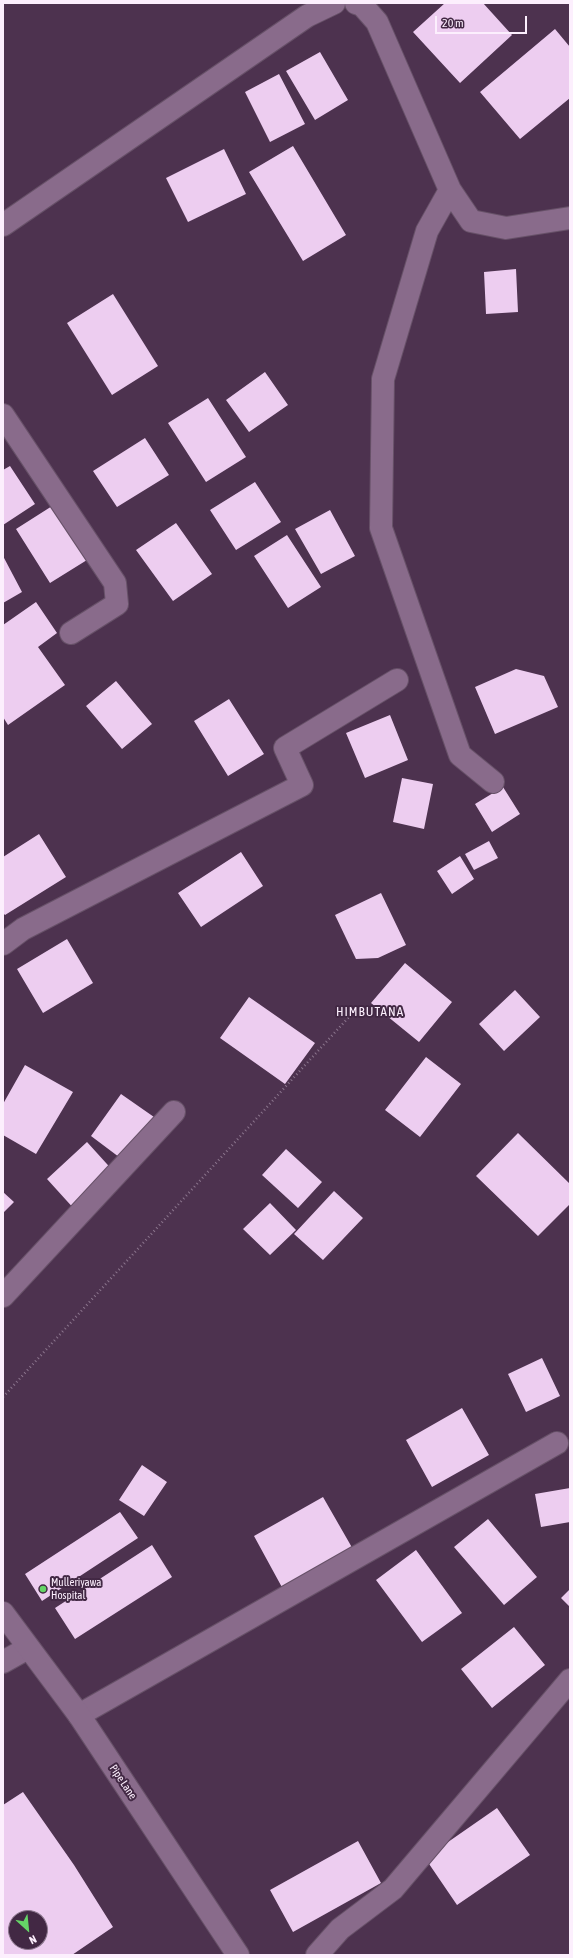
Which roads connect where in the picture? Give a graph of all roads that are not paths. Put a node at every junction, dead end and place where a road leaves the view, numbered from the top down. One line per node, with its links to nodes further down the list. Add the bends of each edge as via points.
1 (334, 3): 5 (street, via 307,16)
2 (356, 3): 3 (street, via 362,5 377,22)
3 (450, 190): 4 (street, via 471,221 506,228); 9 (street, via 427,231 383,379 381,528 460,755)
4 (570, 218)
5 (3, 225)
6 (3, 415): 7 (street, via 115,583 117,604)
7 (71, 633)
8 (397, 680): 10 (street, via 285,748 302,785 24,929)
9 (493, 782)
10 (3, 944)
11 (174, 1112): 12 (street)
12 (3, 1296)
13 (557, 1443): 18 (street)
14 (3, 1613): 15 (street, Pipe Lane)
15 (28, 1648): 16 (street); 18 (street, Pipe Lane)
16 (3, 1662)
17 (570, 1680): 20 (street, via 393,1889 340,1929)
18 (79, 1715): 19 (street, Pipe Lane)
19 (238, 1955)
20 (316, 1955)

